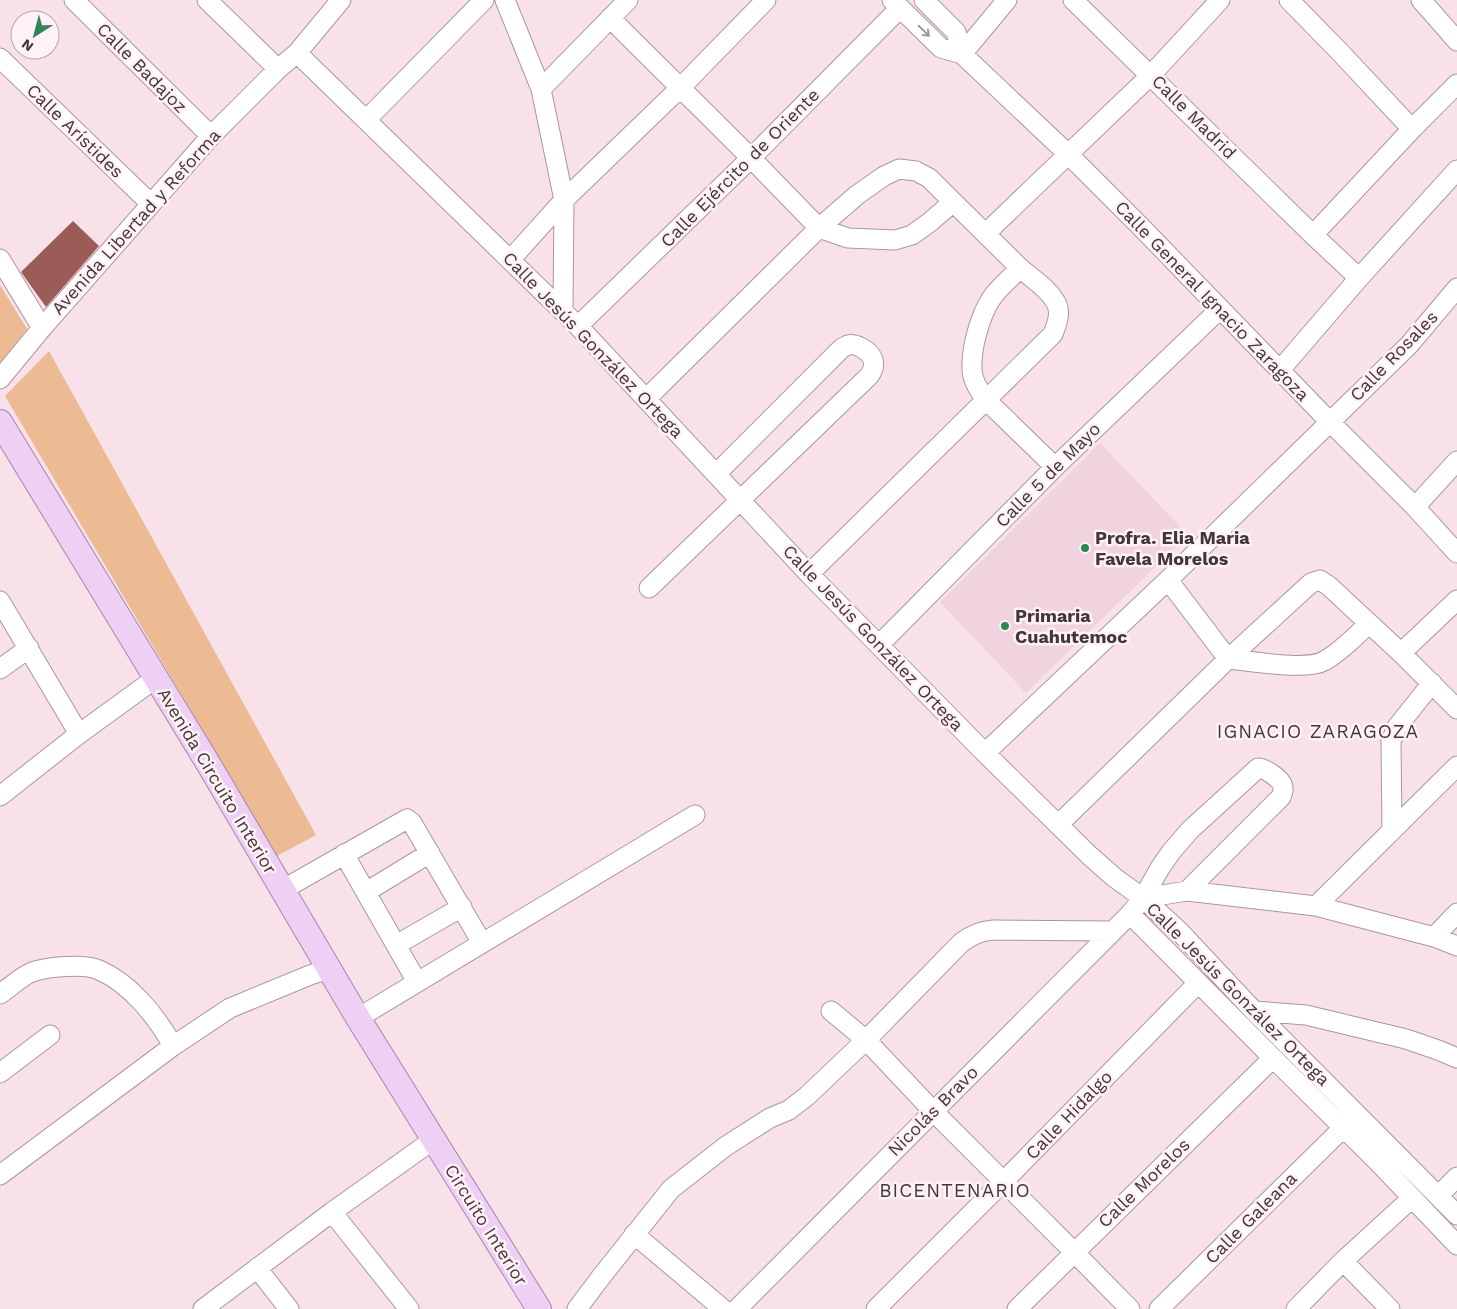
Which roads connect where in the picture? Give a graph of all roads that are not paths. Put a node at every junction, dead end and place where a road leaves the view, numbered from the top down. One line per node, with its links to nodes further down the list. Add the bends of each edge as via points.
1 (74, 0): 27 (street, Calle Badajoz)
2 (207, 0): 20 (street)
3 (341, 0): 17 (street, Avenida Libertad y Reforma)
4 (484, 0): 25 (street)
5 (505, 0): 24 (street)
6 (628, 0): 15 (street)
7 (766, 0): 23 (street)
8 (924, 0): 18 (street, Calle General Ignacio Zaragoza, via 956,32)
9 (1007, 0): 18 (street)
10 (1290, 0): 26 (street)
11 (1421, 0): 16 (street)
12 (1076, 1): 21 (street, Calle Madrid)
13 (1216, 1): 21 (street)
14 (896, 4): 18 (street, Calle General Ignacio Zaragoza, one-way to 18, via 941,48); 29 (street, Calle Ejército de Oriente)
15 (610, 18): 23 (street); 24 (street)
16 (1457, 41)
17 (297, 53): 20 (street, Avenida Libertad y Reforma); 25 (street, Calle Jesús González Ortega)
18 (962, 54): 28 (street, Calle General Ignacio Zaragoza)
19 (0, 58): 33 (street, Calle Arístides)
20 (278, 69): 27 (street, Avenida Libertad y Reforma)
21 (1151, 75): 28 (street); 36 (street, Calle Madrid)
22 (1457, 84): 26 (street)
23 (680, 88): 29 (street); 31 (street)
24 (541, 89): 31 (street)
25 (367, 119): 38 (street, Calle Jesús González Ortega)
26 (1412, 129): 36 (street)
27 (211, 136): 33 (street, Avenida Libertad y Reforma)
28 (1069, 155): 35 (street); 42 (street, Calle General Ignacio Zaragoza)
29 (751, 158): 34 (street); 44 (street, Calle Ejército de Oriente)
30 (1457, 170): 40 (street)
31 (564, 200): 38 (street); 43 (street)
32 (953, 202): 34 (street, via 912,235 895,240 848,238); 34 (street, via 929,178 916,171 899,169 858,195); 35 (street)
33 (151, 204): 45 (street, Avenida Libertad y Reforma)
34 (819, 228): 48 (street)
35 (986, 233): 39 (street)
36 (1313, 235): 40 (street, Calle Madrid)
37 (0, 259): 45 (street)
38 (511, 259): 43 (street, Calle Jesús González Ortega)
39 (1020, 268): 49 (street, via 991,299 980,320 972,369 978,389); 49 (street, via 1055,301 1059,312 1057,324 1053,334)
40 (1359, 278): 46 (street)
41 (1457, 288): 51 (street, Calle Rosales, via 1409,345)
42 (1220, 309): 46 (street, Calle General Ignacio Zaragoza); 53 (street, Calle 5 de Mayo)
43 (563, 310): 44 (street, Calle Jesús González Ortega)
44 (578, 326): 48 (street, Calle Jesús González Ortega)
45 (42, 328): 47 (street, Avenida Libertad y Reforma)
46 (1280, 370): 51 (street, Calle General Ignacio Zaragoza)
47 (0, 379)
48 (646, 399): 54 (street, Calle Jesús González Ortega)
49 (986, 400): 53 (street); 58 (street)
50 (0, 422): 69 (main road, Avenida Circuito Interior)
51 (1330, 422): 56 (street, Calle General Ignacio Zaragoza); 59 (street, Calle Rosales)
52 (1457, 461): 56 (street)
53 (1055, 467): 64 (street, Calle 5 de Mayo)
54 (717, 473): 55 (street, Calle Jesús González Ortega); 55 (street, via 841,348 850,344 868,350 874,360 874,370 869,376)
55 (740, 500): 58 (street, Calle Jesús González Ortega); 60 (street)
56 (1415, 507): 57 (street, Calle General Ignacio Zaragoza)
57 (1457, 553)
58 (810, 574): 64 (street, Calle Jesús González Ortega)
59 (1168, 580): 67 (street); 73 (street, Calle Rosales)
60 (649, 588)
61 (1457, 600): 66 (street)
62 (0, 601): 65 (street)
63 (1369, 624): 66 (street); 67 (street, via 1322,662 1300,666); 67 (street, via 1320,580 1310,583)
64 (879, 644): 73 (street, Calle Jesús González Ortega)
65 (29, 648): 68 (street); 72 (street)
66 (1401, 653): 70 (street)
67 (1228, 659): 77 (street)
68 (0, 669)
69 (156, 678): 72 (street); 81 (main road, Avenida Circuito Interior)
70 (1432, 683): 71 (street); 78 (street, via 1397,727 1391,741)
71 (1457, 709)
72 (79, 734): 75 (street)
73 (985, 753): 77 (street, Calle Jesús González Ortega)
74 (1457, 766): 78 (street)
75 (0, 796)
76 (695, 815): 91 (street)
77 (1059, 824): 84 (street, Calle Jesús González Ortega, via 1102,866)
78 (1392, 831): 85 (street)
79 (430, 853): 80 (street, via 407,819); 83 (street); 86 (street)
80 (344, 854): 81 (street); 83 (street)
81 (282, 890): 94 (main road, Avenida Circuito Interior)
82 (1187, 891): 84 (street); 84 (street, Nicolás Bravo, via 1281,797 1281,782 1263,768 1255,770 1184,837 1160,868); 85 (street)
83 (366, 892): 92 (street)
84 (1143, 898): 88 (street, Nicolás Bravo); 99 (street, Calle Jesús González Ortega, via 1179,931)
85 (1316, 906): 90 (street)
86 (462, 907): 91 (street); 92 (street)
87 (1457, 913): 90 (street)
88 (1130, 914): 89 (street, Nicolás Bravo); 96 (street, Calle Jesús González Ortega)
89 (1112, 931): 102 (street, via 993,930 971,935); 107 (street, Nicolás Bravo)
90 (1434, 937): 93 (street)
91 (482, 943): 95 (street)
92 (396, 945): 95 (street)
93 (1457, 946)
94 (328, 968): 100 (main road, Avenida Circuito Interior); 103 (street, via 230,1008)
95 (418, 982): 100 (street)
96 (1198, 983): 104 (street, Calle Jesús González Ortega); 112 (street, Calle Hidalgo)
97 (0, 994): 103 (street, via 31,973 55,967 98,969 124,985 162,1027)
98 (831, 1011): 102 (street)
99 (1254, 1011): 105 (street, via 1306,1015 1406,1039); 113 (street, Calle Jesús González Ortega)
100 (358, 1018): 109 (main road, Avenida Circuito Interior)
101 (50, 1035): 106 (street)
102 (866, 1040): 107 (street); 117 (street, via 789,1110 726,1146 671,1189)
103 (173, 1046): 110 (street)
104 (1272, 1058): 108 (street, Calle Jesús González Ortega); 119 (street, Calle Morelos)
105 (1457, 1058)
106 (0, 1073)
107 (933, 1111): 112 (street); 128 (street, Nicolás Bravo)
108 (1343, 1128): 114 (street, Calle Jesús González Ortega); 132 (street, Calle Galeana)
109 (433, 1140): 115 (street); 125 (main road, Circuito Interior)
110 (0, 1175)
111 (1457, 1177): 113 (street)
112 (1004, 1181): 119 (street); 129 (street, Calle Hidalgo)
113 (1438, 1196): 116 (street, Calle Jesús González Ortega)
114 (1412, 1198): 118 (street, Calle Jesús González Ortega); 120 (street)
115 (332, 1212): 121 (street); 124 (street)
116 (1457, 1215)
117 (634, 1234): 126 (street); 127 (street)
118 (1457, 1245)
119 (1074, 1252): 130 (street, Calle Morelos); 131 (street)
120 (1343, 1261): 133 (street); 134 (street)
121 (257, 1268): 122 (street); 123 (street)
122 (203, 1309)
123 (289, 1309)
124 (409, 1309)
125 (539, 1309)
126 (577, 1309)
127 (723, 1309)
128 (737, 1309)
129 (876, 1309)
130 (1017, 1309)
131 (1130, 1309)
132 (1159, 1309)
133 (1296, 1309)
134 (1390, 1309)

